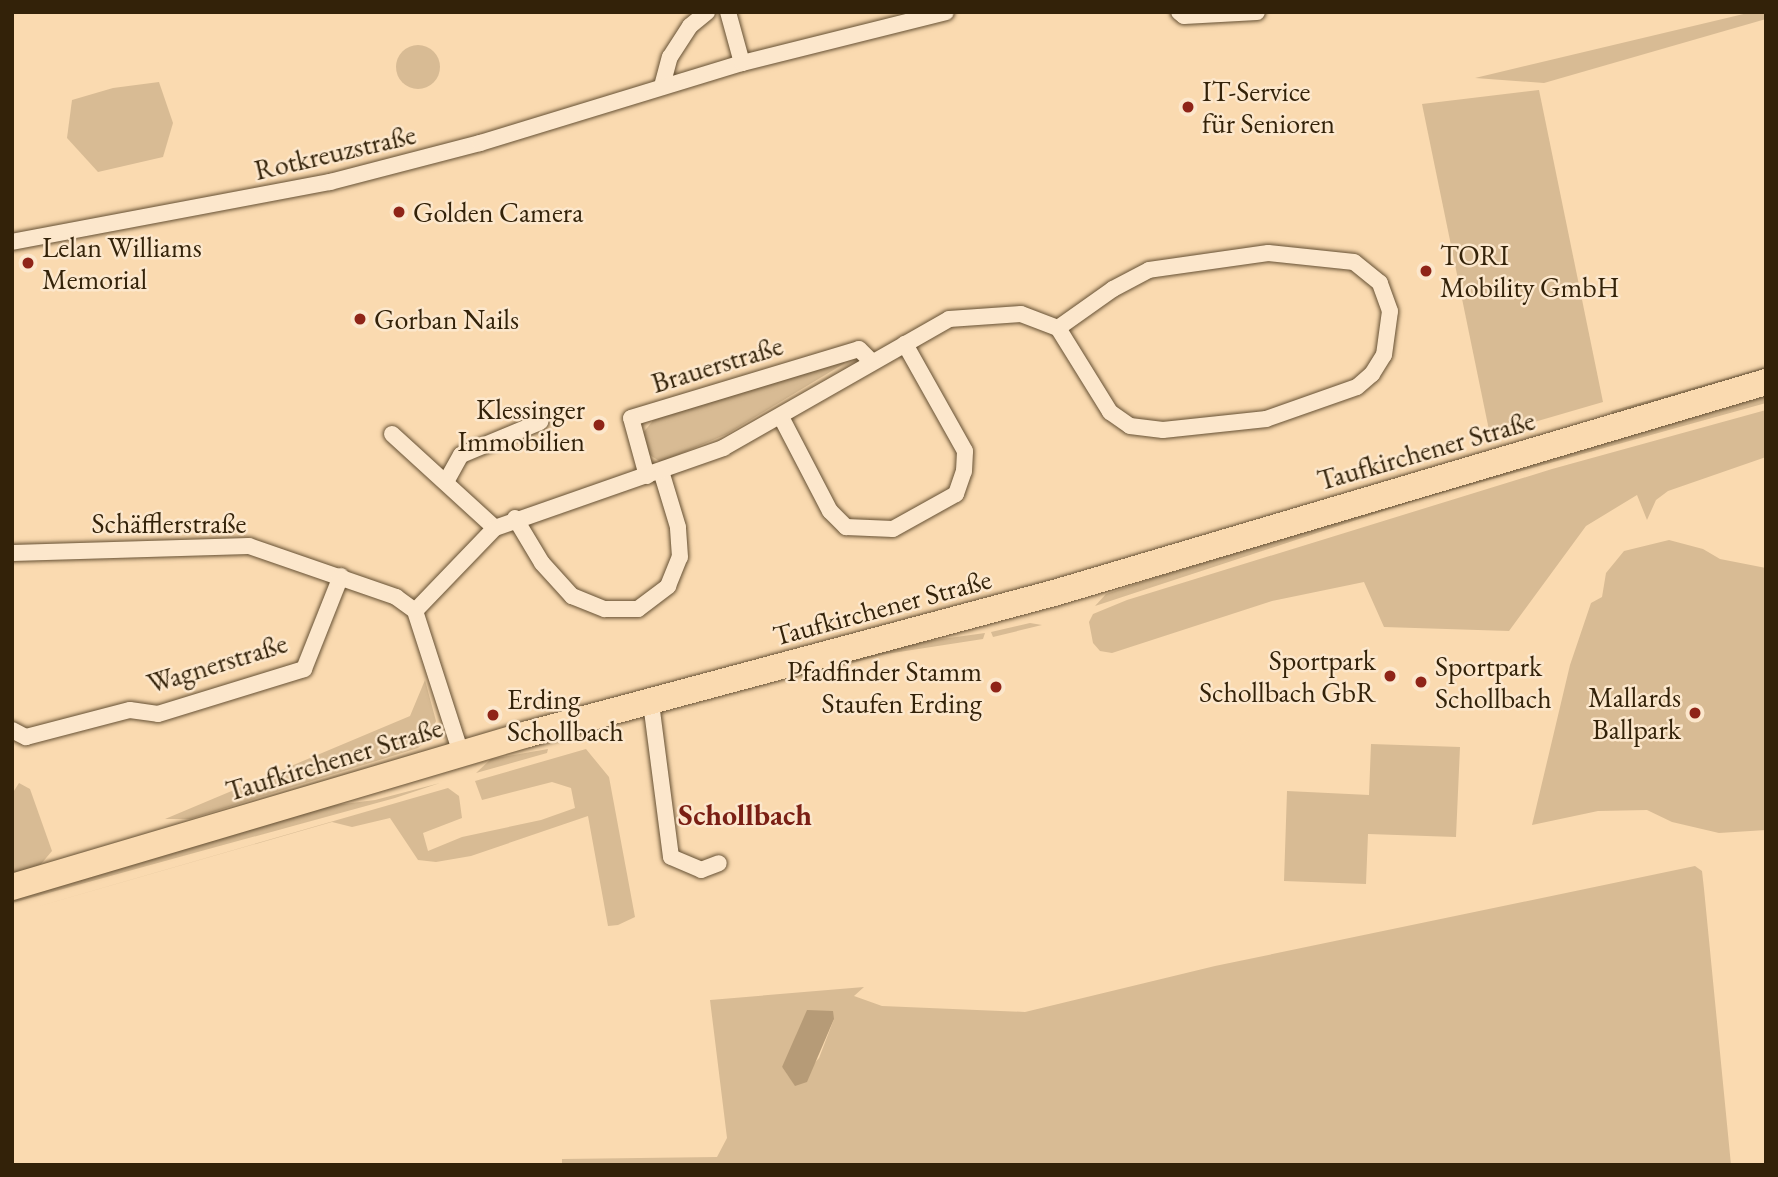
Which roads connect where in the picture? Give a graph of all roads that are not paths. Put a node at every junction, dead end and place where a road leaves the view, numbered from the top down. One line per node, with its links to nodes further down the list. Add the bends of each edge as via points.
1 (707, 12): 7 (street, via 690,26 670,57)
2 (728, 12): 6 (street)
3 (946, 12): 6 (street, Rotkreuzstraße)
4 (1179, 12): 5 (street, via 1184,16)
5 (1257, 12)
6 (742, 62): 7 (street, Rotkreuzstraße)
7 (662, 86): 8 (street, Rotkreuzstraße, via 481,143 330,182)
8 (12, 242)
9 (1059, 328): 9 (street, via 1110,412 1130,426 1163,430 1266,419 1357,387 1384,355 1390,311 1380,283 1354,262 1268,253 1149,270 1113,289); 10 (street, via 1021,314 980,314 949,319)
10 (905, 344): 11 (street); 13 (street, via 965,451 967,461 956,494 893,529 846,527 830,511)
11 (871, 362): 13 (street); 16 (street, Brauerstraße, via 859,349 631,418)
12 (1766, 382): 23 (main road, Taufkirchener Straße, via 1055,593)
13 (780, 417): 16 (street, via 723,448)
14 (540, 422): 17 (street, via 461,455)
15 (392, 434): 17 (street)
16 (654, 473): 18 (street); 18 (street, via 677,520 680,557 668,586 638,609 605,609 572,596 542,563)
17 (447, 480): 19 (street)
18 (515, 518): 19 (street)
19 (495, 528): 22 (street)
20 (12, 553): 21 (street, Schäfflerstraße, via 249,546)
21 (341, 576): 22 (street, Schäfflerstraße, via 396,597); 24 (street, Wagnerstraße, via 304,669 158,714 130,710 26,737)
22 (415, 611): 25 (street)
23 (651, 703): 25 (main road, Taufkirchener Straße); 26 (street, via 671,857 701,870)
24 (12, 730)
25 (461, 753): 27 (main road, Taufkirchener Straße)
26 (719, 863)
27 (12, 887)

